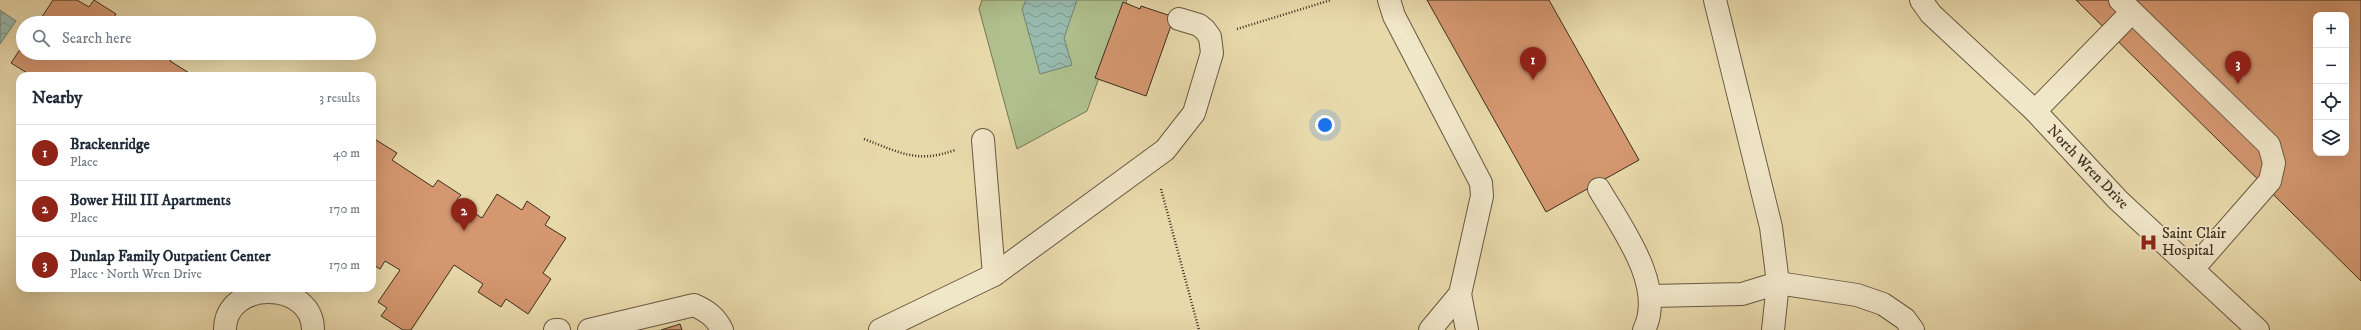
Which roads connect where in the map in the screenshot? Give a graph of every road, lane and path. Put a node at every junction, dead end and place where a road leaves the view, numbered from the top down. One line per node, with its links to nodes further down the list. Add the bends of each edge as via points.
1 (1331, 0): 7 (path)
2 (1389, 0): 18 (street, via 1394,16 1481,183 1482,196)
3 (1715, 0): 15 (street, via 1771,227)
4 (1921, 0): 8 (street, North Wren Drive, via 1931,14)
5 (2126, 6): 8 (street); 13 (street, via 2269,145 2274,162 2270,180)
6 (1178, 18): 7 (street, via 1199,25)
7 (1210, 37): 11 (street, via 1212,53 1194,113 1165,150)
8 (2035, 111): 13 (street, North Wren Drive, via 2118,200)
9 (864, 139): 10 (path, via 900,153 922,157 937,157)
10 (983, 140): 14 (street)
11 (1153, 160): 14 (street); 27 (path)
12 (1599, 189): 19 (street, via 1638,257)
13 (2193, 269): 33 (street, North Wren Drive)
14 (994, 275): 26 (street)
15 (1778, 283): 19 (street, via 1742,294); 31 (street); 32 (street, via 1857,295 1883,304 1906,319)
16 (258, 292): 20 (street, via 244,298 231,311)
17 (279, 292): 21 (street, via 294,298 306,311)
18 (1460, 294): 28 (street); 29 (street)
19 (1652, 296): 30 (street)
20 (225, 330)
21 (313, 330)
22 (556, 330): 23 (street)
23 (559, 330)
24 (589, 330): 25 (street, via 694,305 707,311 718,321)
25 (722, 330)
26 (880, 330)
27 (1199, 330)
28 (1430, 330)
29 (1467, 330)
30 (1644, 330)
31 (1773, 330)
32 (1913, 330)
33 (2258, 330)

